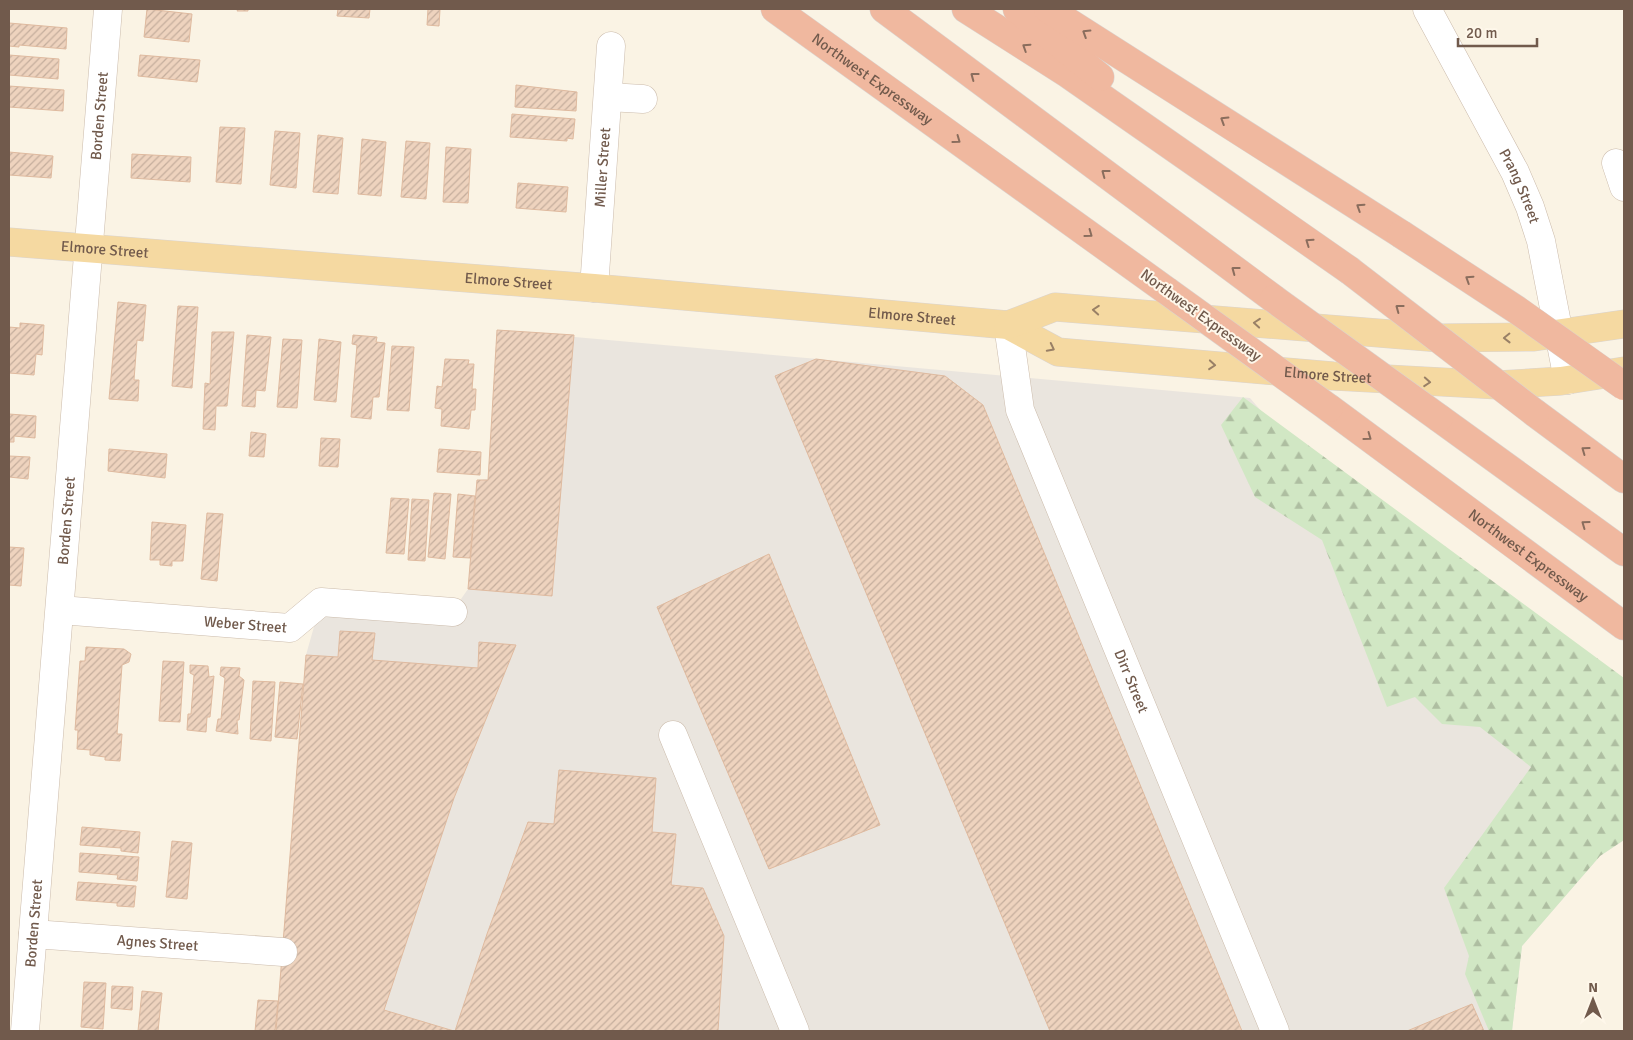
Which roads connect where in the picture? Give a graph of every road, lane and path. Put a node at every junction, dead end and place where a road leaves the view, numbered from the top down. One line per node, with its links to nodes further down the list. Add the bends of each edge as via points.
1 (108, 9): 13 (street, Borden Street)
2 (775, 9): 25 (highway, Northwest Expressway, one-way to 25, bridge, via 1329,408)
3 (884, 9): 22 (highway, one-way to 3, bridge, via 1274,299)
4 (966, 9): 11 (highway, one-way to 4, via 1068,74)
5 (1016, 9): 11 (highway)
6 (1048, 9): 20 (highway, one-way to 6, bridge, via 1518,310)
7 (1427, 9): 17 (street, Prang Street, via 1530,206 1541,241)
8 (611, 46): 9 (street, Miller Street)
9 (608, 97): 10 (street); 14 (street, Miller Street)
10 (643, 99)
11 (1268, 214): 21 (highway, one-way to 11, bridge, via 1349,270)
12 (9, 242): 13 (main road, Elmore Street)
13 (90, 247): 14 (main road, Elmore Street); 23 (street, Borden Street)
14 (594, 288): 16 (main road, Elmore Street)
15 (1624, 324): 17 (main road, Elmore Street)
16 (1008, 325): 17 (main road, Elmore Street, one-way to 16, via 1421,337 1055,306); 19 (main road, Elmore Street, one-way to 19, via 1058,352 1454,384 1497,385); 31 (street, Dirr Street, via 1020,410)
17 (1560, 335): 19 (street, Prang Street)
18 (1624, 371): 19 (main road, Elmore Street)
19 (1568, 380)
20 (1624, 386)
21 (1624, 479)
22 (1624, 552)
23 (60, 610): 24 (street, Weber Street, via 290,628 321,602); 27 (street, Borden Street)
24 (453, 612)
25 (1624, 626)
26 (673, 735): 30 (street)
27 (32, 934): 28 (street, Agnes Street); 29 (street, Borden Street)
28 (282, 952)
29 (25, 1031)
30 (795, 1031)
31 (1275, 1031)

